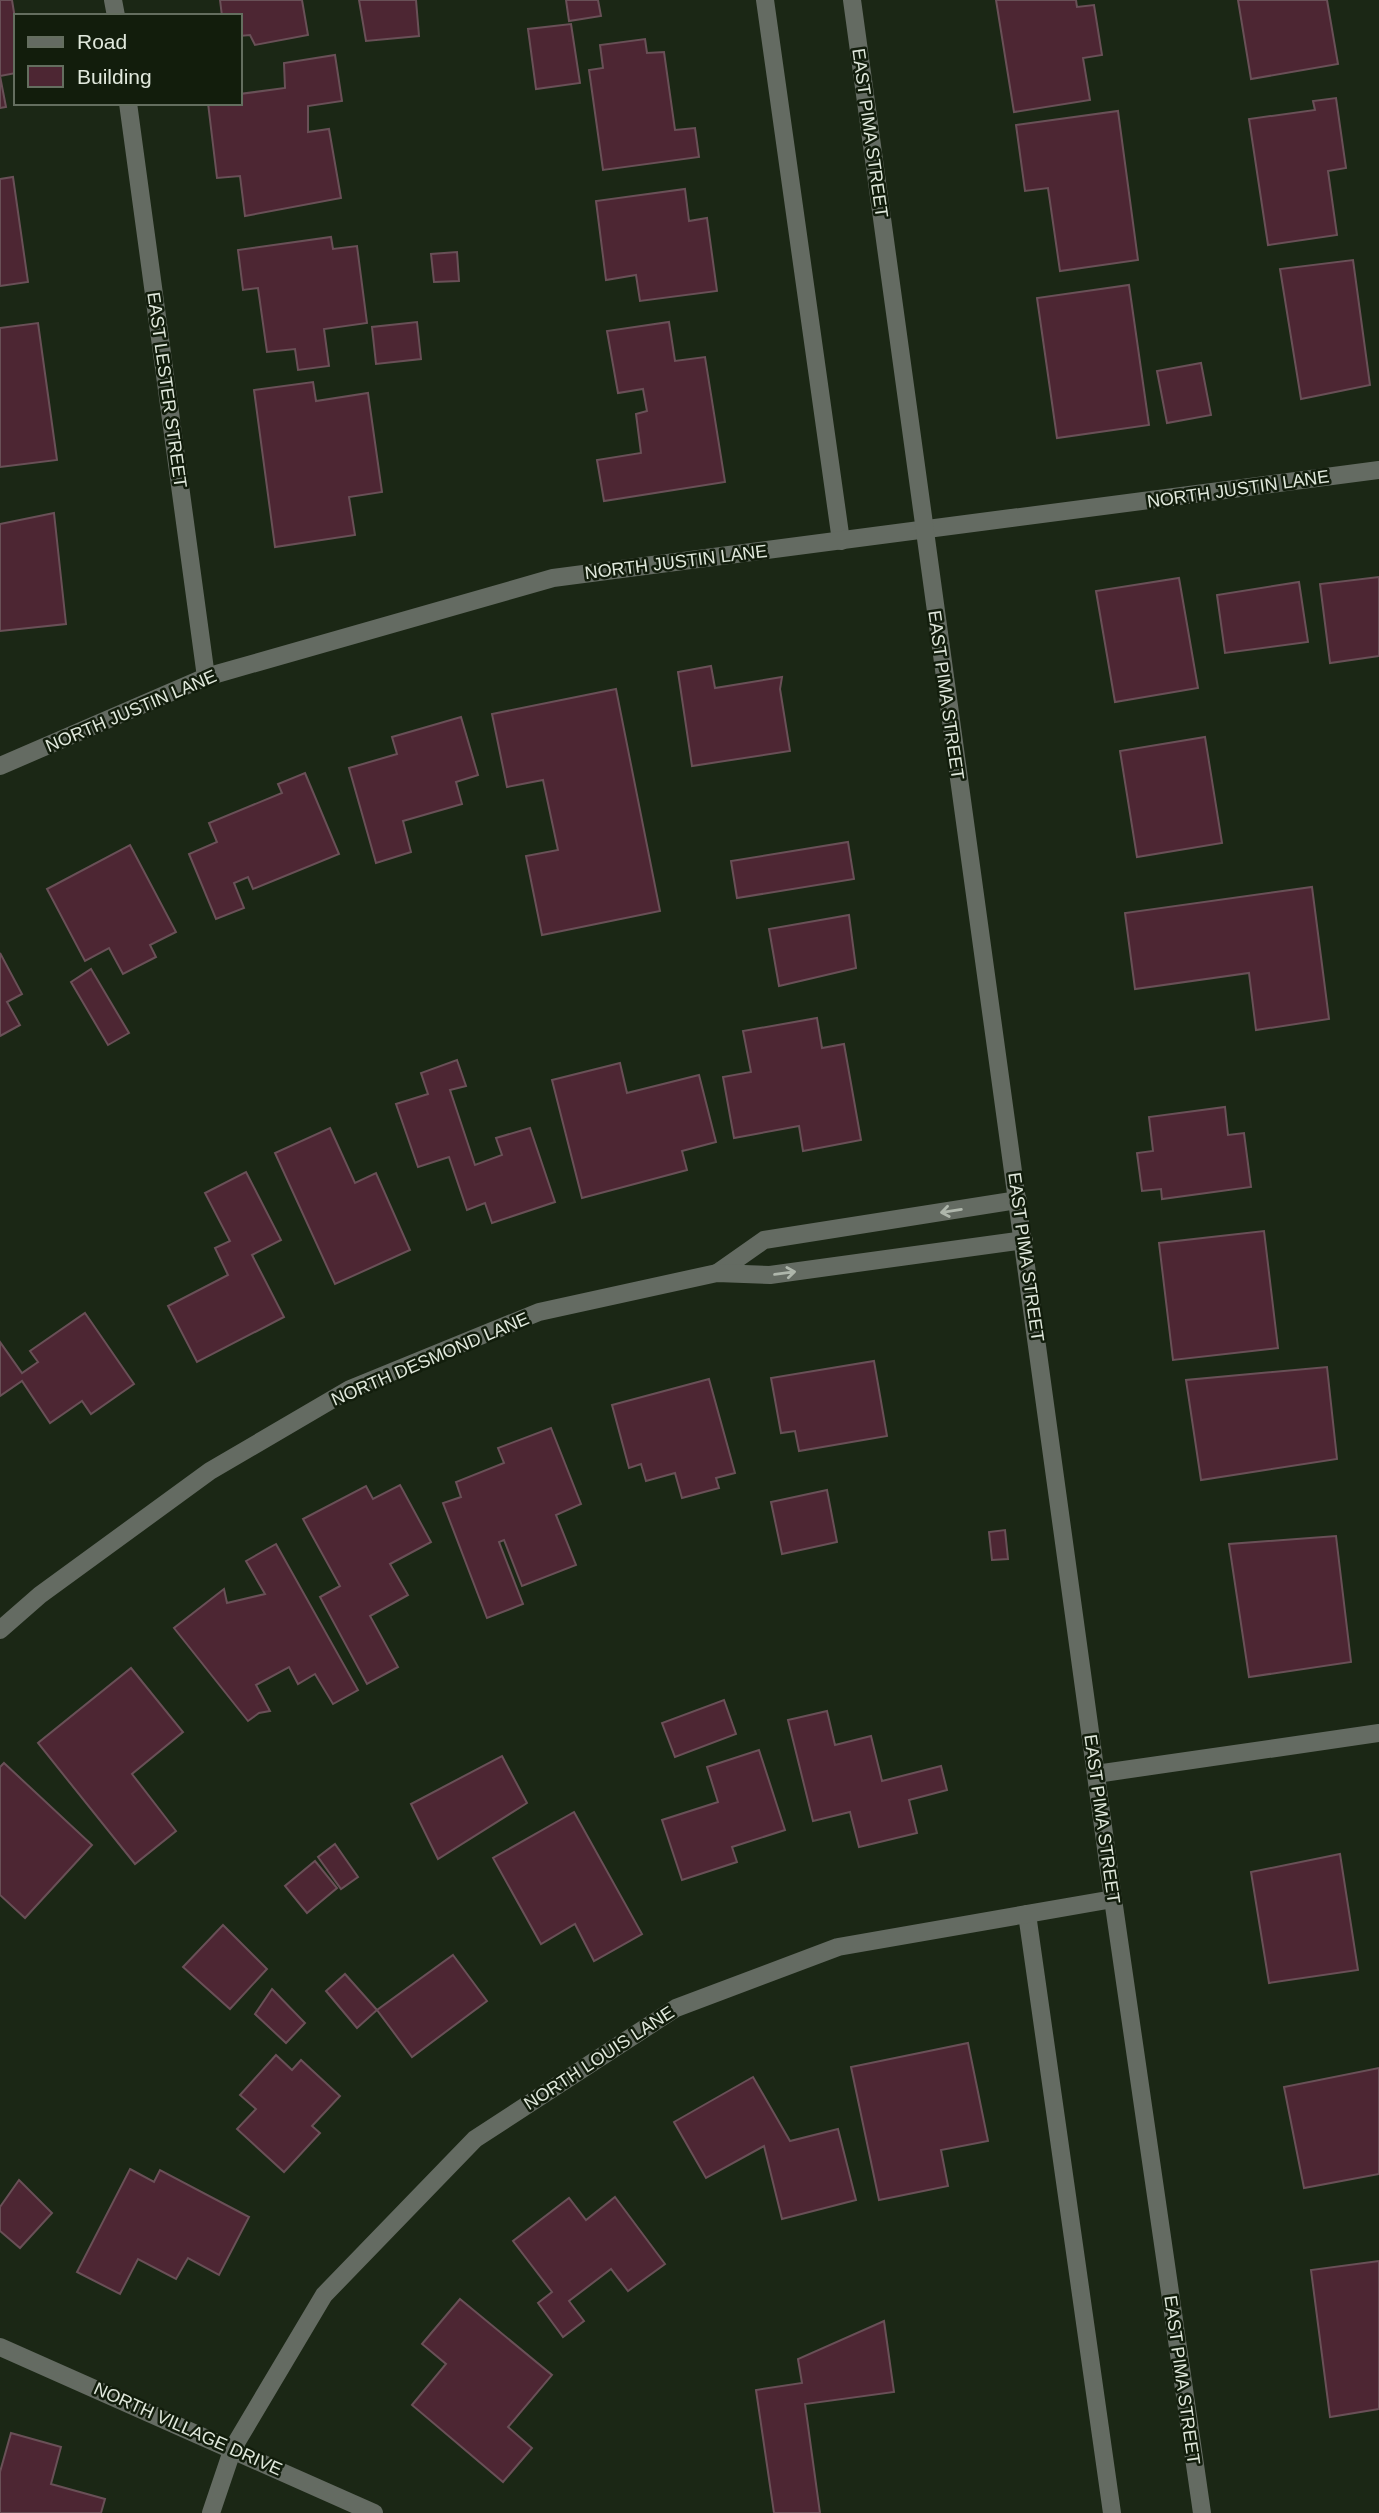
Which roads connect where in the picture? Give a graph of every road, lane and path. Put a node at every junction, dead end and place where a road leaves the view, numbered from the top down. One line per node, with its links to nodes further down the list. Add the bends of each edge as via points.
1 (765, 0): 6 (street)
2 (852, 0): 5 (street, EAST PIMA STREET)
3 (128, 105): 7 (street, EAST LESTER STREET)
4 (1379, 470): 5 (street, NORTH JUSTIN LANE)
5 (923, 531): 6 (street, NORTH JUSTIN LANE); 9 (street, EAST PIMA STREET)
6 (841, 541): 7 (street, NORTH JUSTIN LANE, via 553,578)
7 (206, 677): 8 (street, NORTH JUSTIN LANE)
8 (0, 766)
9 (1018, 1200): 10 (street, EAST PIMA STREET); 11 (street, NORTH DESMOND LANE, one-way to 11, via 764,1240)
10 (1024, 1240): 11 (street, NORTH DESMOND LANE, one-way to 10, via 770,1275); 14 (street, EAST PIMA STREET)
11 (717, 1273): 12 (street, NORTH DESMOND LANE, via 539,1312 350,1389 210,1471 40,1595)
12 (0, 1630)
13 (1379, 1733): 14 (street)
14 (1096, 1774): 15 (street, EAST PIMA STREET)
15 (1113, 1899): 16 (street, NORTH LOUIS LANE); 22 (street, EAST PIMA STREET)
16 (1027, 1914): 18 (street, NORTH LOUIS LANE, via 838,1947 676,2008 475,2138 324,2295); 21 (street)
17 (0, 2347): 18 (street, NORTH VILLAGE DRIVE)
18 (233, 2448): 19 (street, NORTH LOUIS LANE); 20 (street, NORTH VILLAGE DRIVE)
19 (211, 2513)
20 (374, 2513)
21 (1112, 2513)
22 (1202, 2513)

